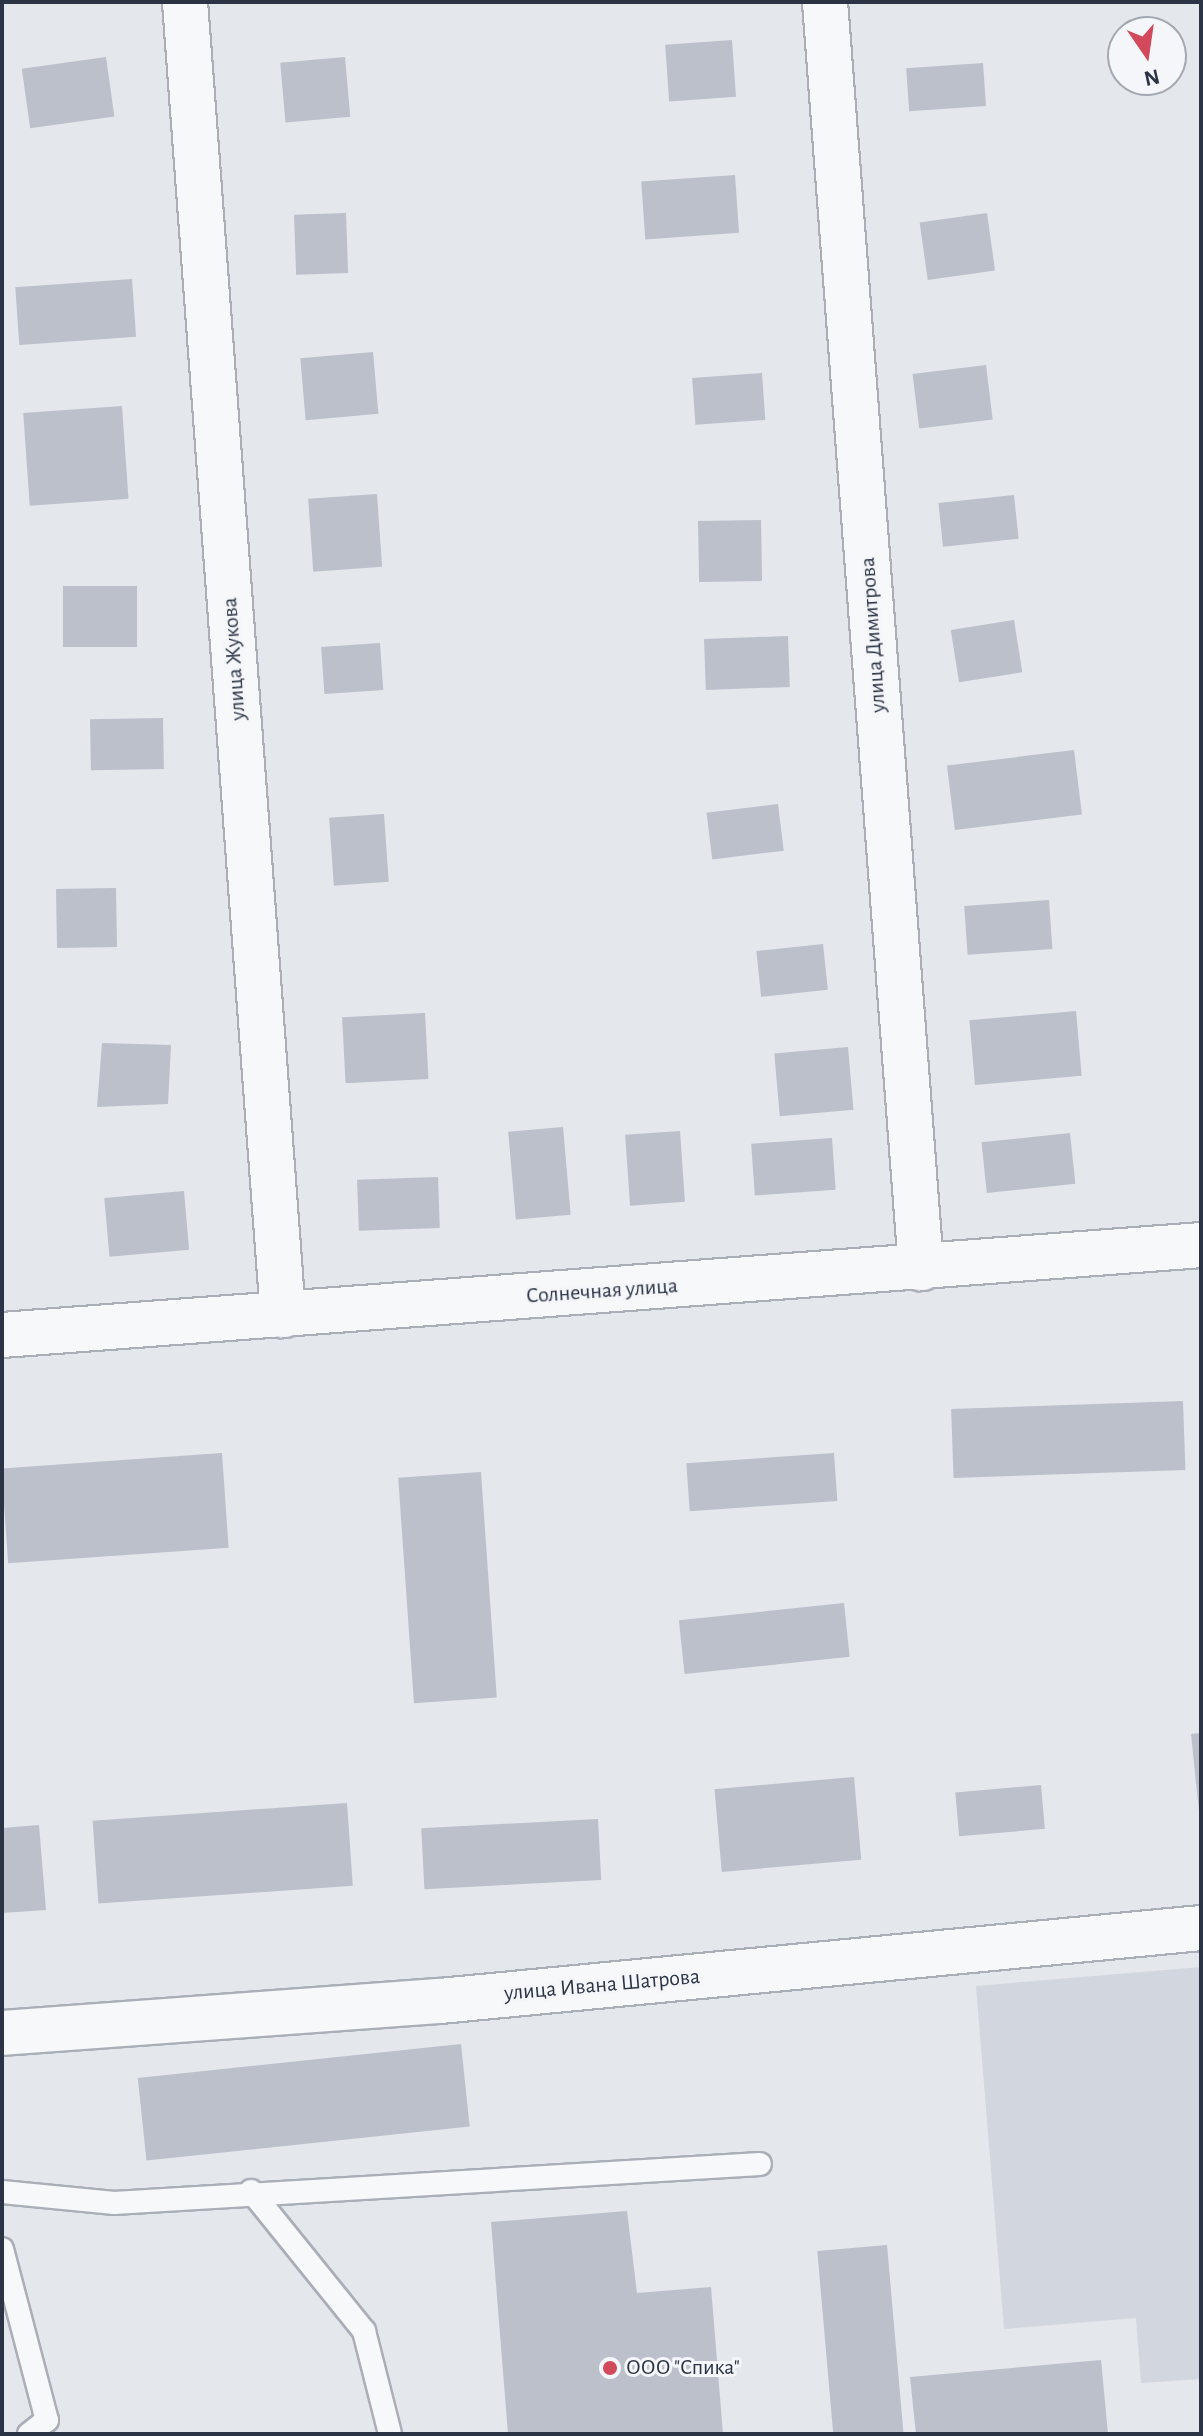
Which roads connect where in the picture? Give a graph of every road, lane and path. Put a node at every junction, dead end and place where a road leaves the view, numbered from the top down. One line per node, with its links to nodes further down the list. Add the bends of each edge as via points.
1 (185, 2): 5 (street, улица Жукова)
2 (825, 2): 4 (street, улица Димитрова)
3 (1201, 1245): 4 (street, Солнечная улица)
4 (921, 1268): 5 (street, Солнечная улица)
5 (283, 1315): 6 (street, Солнечная улица)
6 (2, 1335)
7 (1201, 1928): 8 (street, улица Ивана Шатрова, via 424,2002)
8 (2, 2033)
9 (760, 2164): 10 (lane)
10 (251, 2191): 11 (lane, via 114,2203); 14 (lane, via 364,2331)
11 (2, 2192)
12 (2, 2249): 13 (lane, via 47,2420)
13 (29, 2434)
14 (390, 2434)

